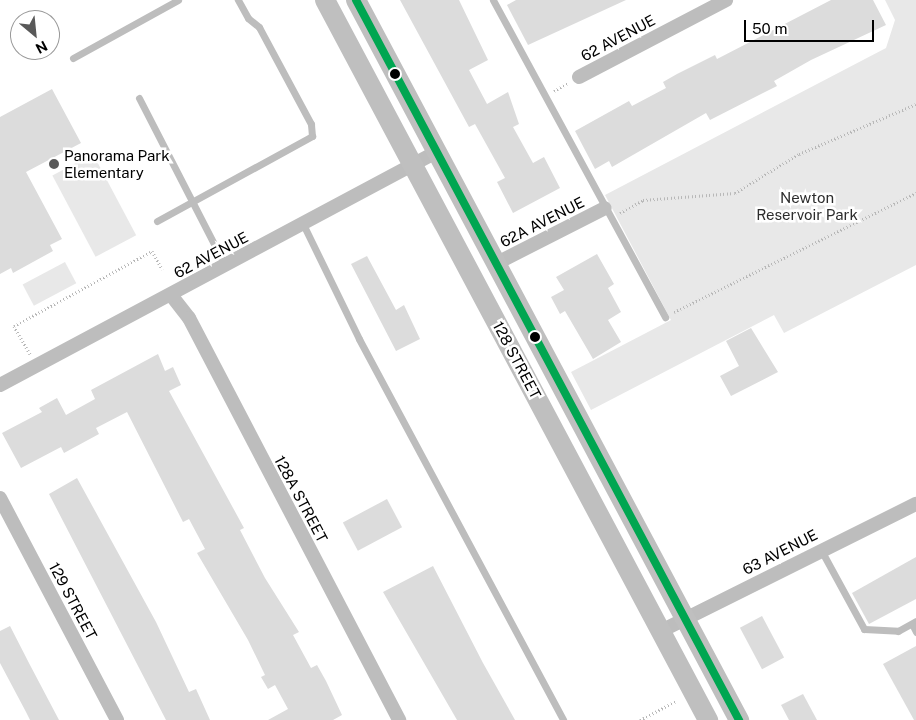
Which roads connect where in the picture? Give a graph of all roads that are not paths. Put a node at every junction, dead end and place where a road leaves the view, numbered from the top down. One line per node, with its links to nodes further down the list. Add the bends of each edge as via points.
1 (178, 0): 7 (lane)
2 (238, 0): 12 (lane, via 248,18 259,27 311,124 312,136)
3 (325, 0): 11 (main road, 128 STREET)
4 (356, 0): 10 (main road, 128 STREET)
5 (493, 0): 13 (lane)
6 (726, 0): 8 (street, 62 AVENUE)
7 (73, 58)
8 (579, 76)
9 (139, 98): 12 (lane)
10 (437, 152): 11 (street, 62 AVENUE); 16 (main road, 128 STREET)
11 (412, 165): 15 (street, 62 AVENUE); 26 (main road, 128 STREET)
12 (194, 200): 14 (lane); 17 (lane)
13 (608, 213): 16 (street, 62A AVENUE); 19 (lane)
14 (157, 220)
15 (304, 224): 17 (street, 62 AVENUE); 30 (lane, via 359,339)
16 (495, 264): 24 (main road, 128 STREET)
17 (225, 266): 18 (street, 62 AVENUE)
18 (171, 295): 20 (street, 62 AVENUE); 29 (street, 128A STREET, via 189,318)
19 (665, 317)
20 (0, 385)
21 (0, 498): 28 (street, 129 STREET)
22 (916, 504): 23 (street, 63 AVENUE)
23 (821, 549): 24 (street, 63 AVENUE); 25 (lane, via 864,629 898,631)
24 (685, 618): 26 (street, 63 AVENUE); 32 (main road, 128 STREET)
25 (914, 623): 27 (lane)
26 (661, 631): 31 (main road, 128 STREET)
27 (916, 632)
28 (118, 720)
29 (399, 720)
30 (563, 720)
31 (708, 720)
32 (739, 720)

